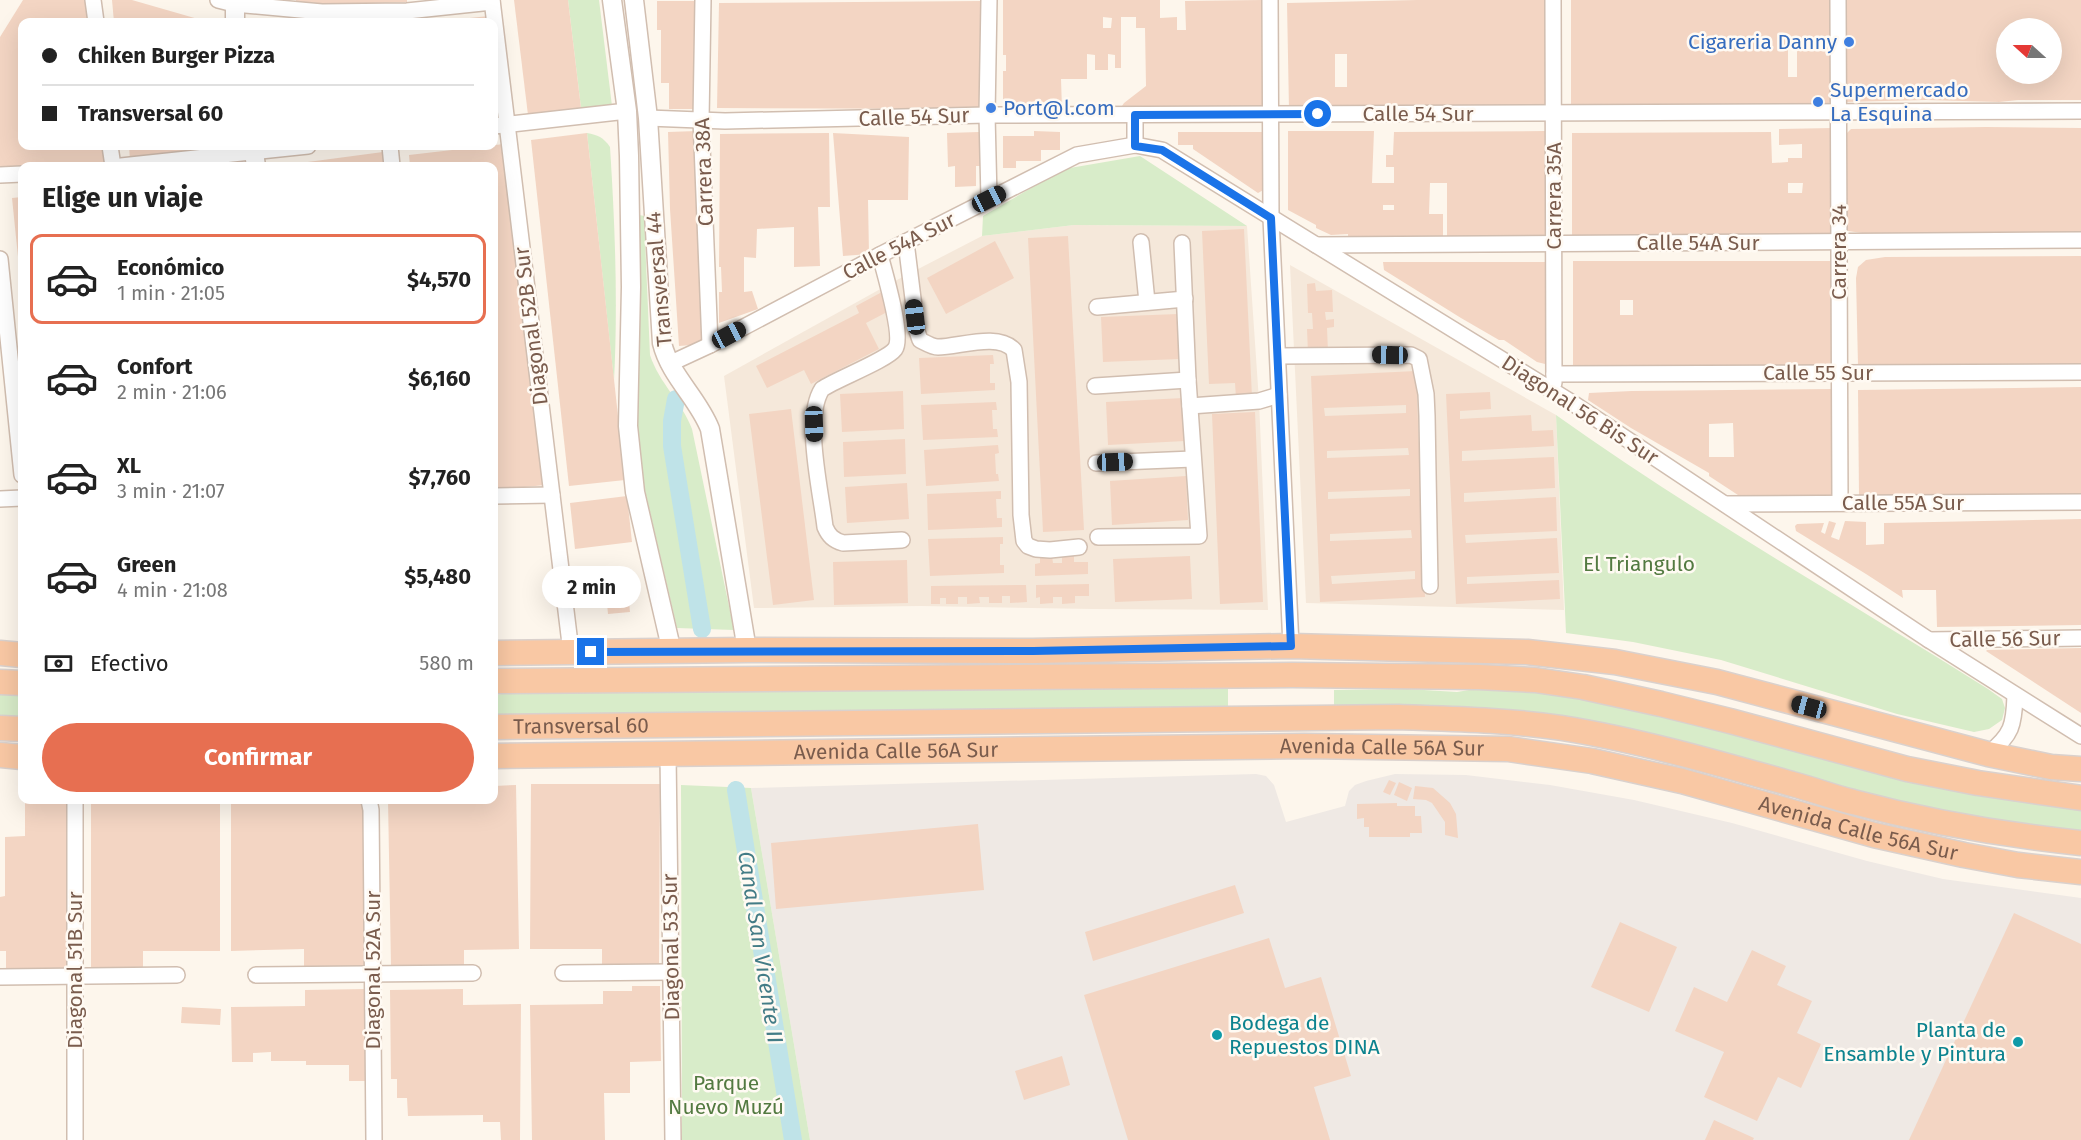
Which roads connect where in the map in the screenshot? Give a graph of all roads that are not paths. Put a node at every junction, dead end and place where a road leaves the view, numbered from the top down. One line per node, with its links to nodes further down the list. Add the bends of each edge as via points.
1 (93, 0): 11 (street)
2 (612, 0): 15 (street, Transversal 44)
3 (634, 0): 22 (street, Transversal 44)
4 (703, 0): 23 (street, Carrera 38A)
5 (989, 0): 20 (street)
6 (1270, 0): 18 (street)
7 (1553, 0): 19 (street, Carrera 35A)
8 (1838, 0): 17 (street, Carrera 34)
9 (229, 1): 10 (street, via 322,12 407,11); 12 (street)
10 (492, 1): 13 (street, Diagonal 52B Sur)
11 (95, 18)
12 (234, 18)
13 (493, 18)
14 (498, 94): 24 (street, Diagonal 52B Sur)
15 (627, 111): 24 (street); 74 (street, Transversal 44, via 631,287 628,426 635,492)
16 (2081, 111): 17 (street, Calle 54 Sur)
17 (1838, 113): 19 (street, Calle 54 Sur); 36 (street, Carrera 34)
18 (1271, 114): 19 (street, Calle 54 Sur); 21 (street, Calle 54 Sur); 32 (street)
19 (1554, 114): 38 (street, Carrera 35A)
20 (987, 115): 21 (street, Calle 54 Sur); 23 (street, Calle 54 Sur); 31 (street)
21 (1135, 115): 25 (street)
22 (648, 118): 23 (street, Calle 54 Sur); 47 (street, Transversal 44, via 662,343)
23 (701, 120): 45 (street, Carrera 38A)
24 (500, 125): 60 (street, Diagonal 52B Sur)
25 (1135, 146): 31 (street, Calle 54A Sur, via 1077,154); 32 (street, Diagonal 56 Bis Sur, via 1162,150)
26 (281, 150): 27 (street)
27 (254, 154): 28 (street)
28 (165, 162)
29 (18, 174): 30 (street)
30 (0, 175)
31 (989, 199): 34 (street, Calle 54A Sur)
32 (1271, 218): 39 (street, Diagonal 56 Bis Sur); 46 (street)
33 (2081, 240): 36 (street, Calle 54A Sur)
34 (906, 242): 40 (street, Calle 54A Sur); 69 (street, via 920,340 937,347 1004,343 1014,350 1019,382 1024,541 1036,549)
35 (1141, 242): 43 (street)
36 (1839, 242): 38 (street, Calle 54A Sur); 50 (street, Carrera 34)
37 (1182, 243): 42 (street)
38 (1554, 243): 39 (street, Calle 54A Sur); 51 (street, Carrera 35A)
39 (1315, 245): 54 (street, Diagonal 56 Bis Sur)
40 (880, 255): 45 (street, Calle 54A Sur); 68 (street, via 894,313 896,346 887,355 822,389 815,409 814,444 828,534 843,543)
41 (0, 259): 48 (street)
42 (1185, 299): 43 (street); 52 (street)
43 (1147, 303): 44 (street)
44 (1097, 307)
45 (710, 345): 47 (street, Calle 54A Sur)
46 (1278, 356): 55 (street); 70 (street, via 1411,355 1419,359 1426,394)
47 (669, 364): 75 (street, Transversal 44, via 710,429)
48 (6, 370): 57 (street)
49 (2081, 372): 50 (street, Calle 55 Sur)
50 (1839, 373): 51 (street, Calle 55 Sur); 65 (street, Carrera 34)
51 (1554, 374): 54 (street, Carrera 35A)
52 (1188, 380): 53 (street); 56 (street)
53 (1095, 386)
54 (1554, 392): 66 (street, Diagonal 56 Bis Sur)
55 (1280, 396): 56 (street); 73 (street)
56 (1190, 406): 58 (street)
57 (18, 450)
58 (1193, 459): 59 (street); 67 (street, via 1199,536)
59 (1096, 463)
60 (552, 495): 61 (street); 77 (street, Diagonal 52B Sur)
61 (498, 496)
62 (18, 498): 63 (street)
63 (0, 499)
64 (2081, 502): 65 (street, Calle 55A Sur)
65 (1839, 503): 66 (street, Calle 55A Sur)
66 (1725, 504): 72 (street, Diagonal 56 Bis Sur)
67 (1098, 537)
68 (902, 540)
69 (1079, 547)
70 (1430, 586)
71 (2081, 638): 72 (street, Calle 56 Sur)
72 (1929, 640): 89 (street, Diagonal 56 Bis Sur)
73 (1291, 646): 76 (highway); 78 (highway)
74 (672, 651): 75 (highway); 77 (highway)
75 (747, 651): 76 (highway)
76 (1033, 651): 83 (highway)
77 (571, 652): 80 (highway)
78 (1527, 652): 88 (highway); 100 (highway, via 1615,662 1717,682)
79 (0, 653): 81 (highway)
80 (498, 653)
81 (18, 655)
82 (498, 662): 85 (highway)
83 (958, 677): 85 (highway); 88 (highway, via 1479,677 1535,680)
84 (498, 681): 85 (highway)
85 (549, 681)
86 (0, 682): 87 (highway)
87 (18, 683)
88 (1614, 694): 105 (highway, via 1907,770)
89 (2015, 696): 96 (street, Diagonal 56 Bis Sur); 100 (street, via 2014,720 2004,741)
90 (988, 722): 92 (highway, Avenida Calle 56A Sur); 98 (highway); 107 (highway, Avenida Calle 56A Sur, via 1399,717 1495,721 1600,736)
91 (565, 726): 92 (highway, Transversal 60); 93 (highway, Transversal 60); 97 (highway)
92 (669, 726)
93 (498, 727)
94 (0, 728): 95 (highway)
95 (18, 729)
96 (2081, 736)
97 (498, 748)
98 (1086, 749): 99 (highway, Avenida Calle 56A Sur); 106 (highway, Avenida Calle 56A Sur, via 1508,749 1592,760)
99 (668, 754): 103 (highway, Transversal 60); 112 (street, Diagonal 53 Sur)
100 (1988, 754): 104 (highway)
101 (0, 755): 102 (highway)
102 (18, 756)
103 (498, 756)
104 (2081, 769)
105 (2081, 798)
106 (1748, 800): 107 (highway); 111 (highway, Avenida Calle 56A Sur, via 1964,855)
107 (1851, 801): 110 (highway, Avenida Calle 56A Sur, via 1990,831)
108 (75, 804): 118 (street, Diagonal 51B Sur)
109 (370, 804): 115 (street, Diagonal 52A Sur)
110 (2081, 843)
111 (2081, 872)
112 (671, 972): 114 (street); 122 (street, Diagonal 53 Sur)
113 (473, 973): 115 (street)
114 (563, 973)
115 (373, 974): 117 (street); 121 (street, Diagonal 52A Sur)
116 (177, 975): 118 (street)
117 (256, 975)
118 (75, 976): 119 (street); 120 (street, Diagonal 51B Sur)
119 (0, 977)
120 (75, 1140)
121 (374, 1140)
122 (673, 1140)

